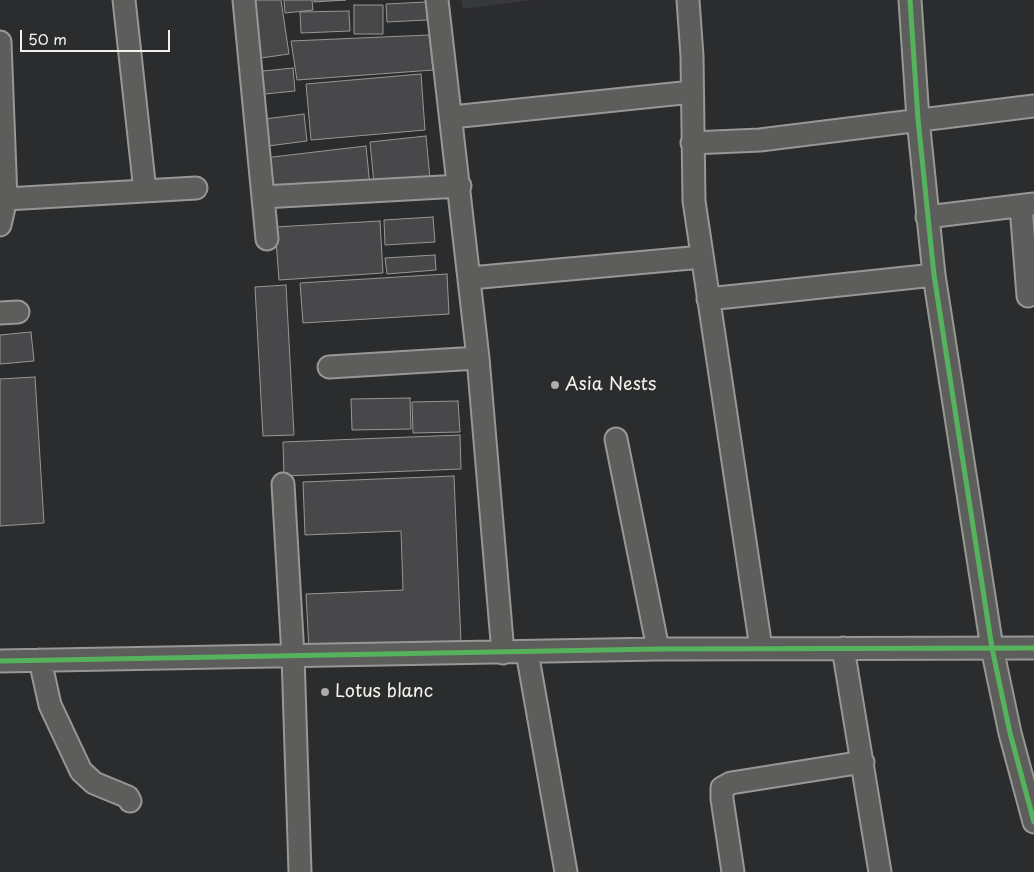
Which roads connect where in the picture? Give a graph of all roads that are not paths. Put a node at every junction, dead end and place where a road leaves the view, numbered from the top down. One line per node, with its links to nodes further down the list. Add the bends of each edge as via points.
1 (124, 0): 15 (street)
2 (244, 0): 16 (street)
3 (437, 0): 9 (street)
4 (688, 0): 7 (street)
5 (910, 0): 11 (street)
6 (0, 42): 10 (street)
7 (692, 92): 9 (street); 12 (street)
8 (1034, 106): 11 (street)
9 (452, 117): 13 (street)
10 (1, 119): 17 (street)
11 (918, 119): 12 (street, via 760,140); 19 (street)
12 (692, 143): 22 (street, via 694,201)
13 (460, 186): 16 (street); 24 (street)
14 (196, 188): 15 (street)
15 (144, 191): 17 (street)
16 (263, 197): 21 (street)
17 (6, 199): 20 (street)
18 (1028, 205): 19 (street); 25 (street)
19 (927, 217): 23 (street)
20 (0, 225)
21 (267, 239)
22 (702, 257): 24 (street); 26 (street)
23 (934, 275): 26 (street); 33 (street)
24 (470, 278): 27 (street)
25 (1028, 296)
26 (708, 299): 31 (street)
27 (478, 358): 28 (street); 36 (street)
28 (329, 367)
29 (616, 439): 35 (street)
30 (282, 484): 38 (street)
31 (761, 648): 32 (street); 35 (street)
32 (843, 648): 33 (street); 41 (street)
33 (992, 648): 34 (street); 43 (street)
34 (1034, 648)
35 (658, 649): 37 (street)
36 (503, 652): 37 (street); 38 (street)
37 (527, 652): 45 (street)
38 (293, 656): 39 (street); 44 (street)
39 (40, 660): 40 (street); 42 (street, via 50,705 81,771 94,783 128,797)
40 (0, 661)
41 (863, 762): 46 (street, via 731,783 722,788); 47 (street)
42 (130, 801)
43 (1034, 822)
44 (300, 872)
45 (566, 872)
46 (733, 872)
47 (880, 872)

